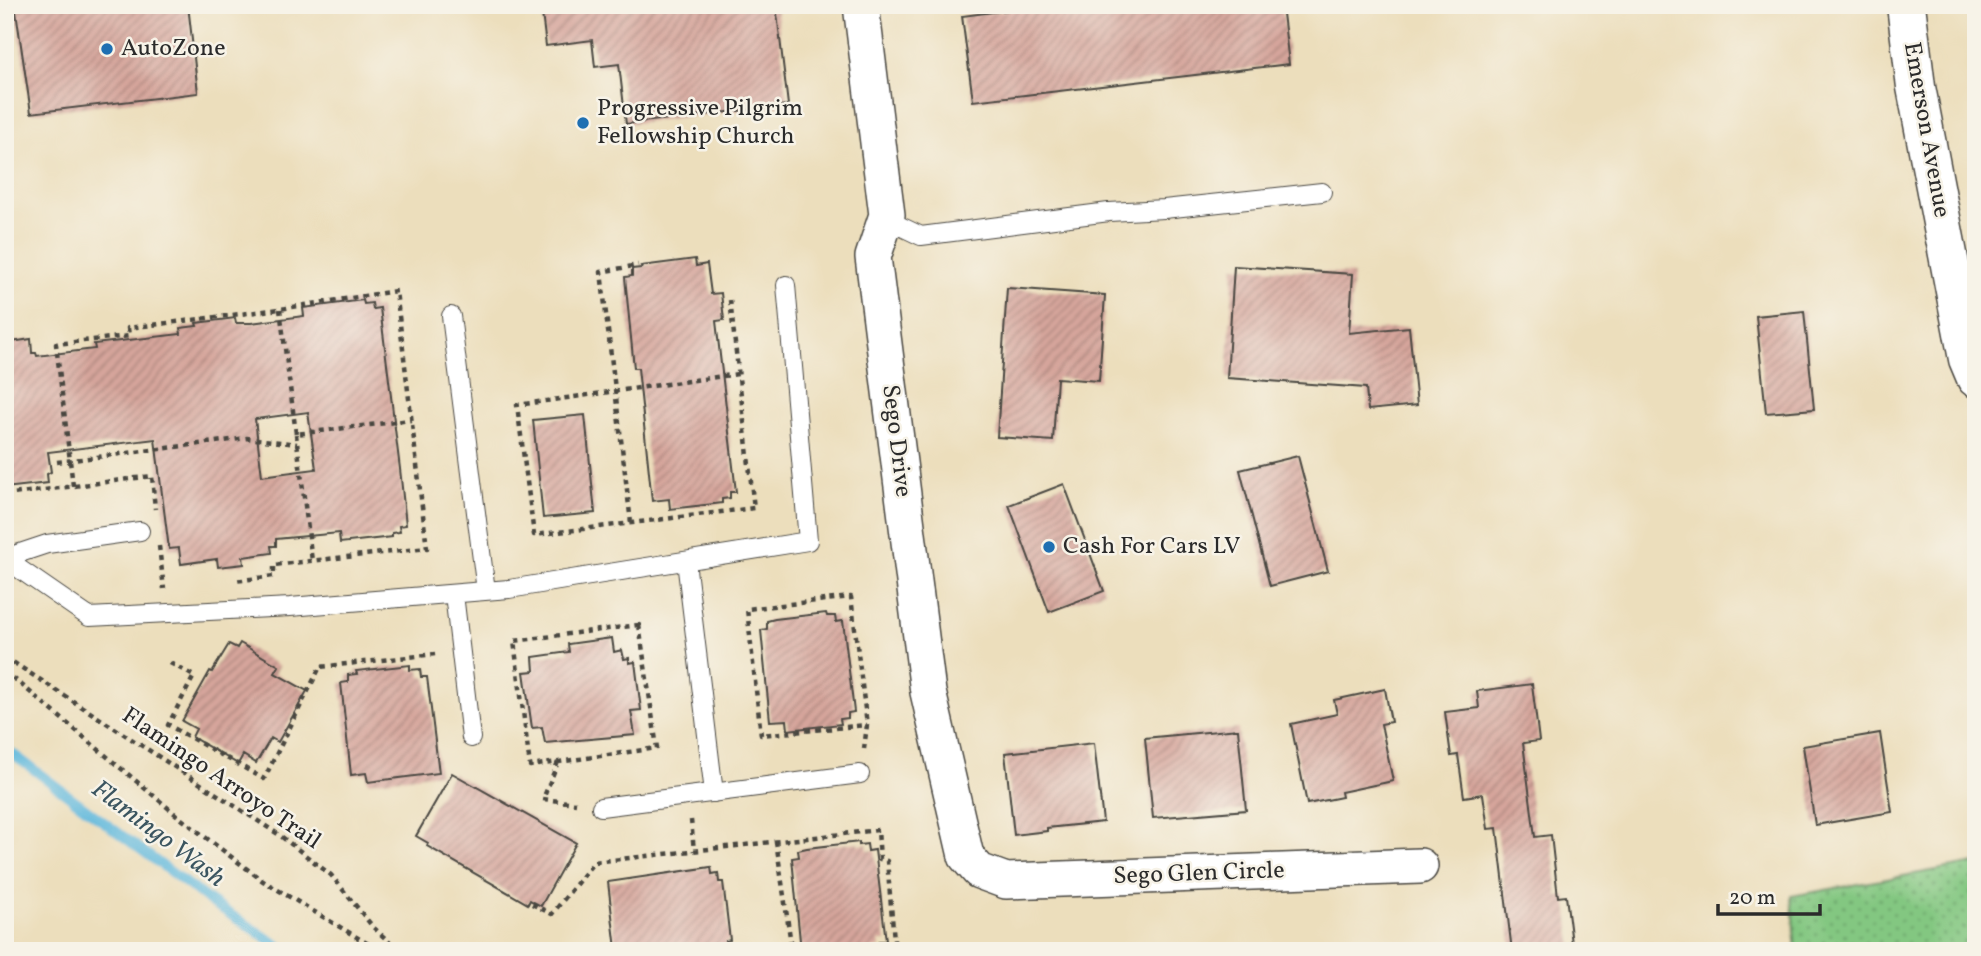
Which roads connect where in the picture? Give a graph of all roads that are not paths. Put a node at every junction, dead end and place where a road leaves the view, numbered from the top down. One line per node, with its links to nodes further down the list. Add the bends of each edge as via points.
1 (861, 5): 4 (street, Sego Drive)
2 (1906, 5): 7 (street, Emerson Avenue, via 1916,87 1968,359)
3 (1322, 192): 4 (lane, via 922,236)
4 (887, 215): 18 (street, Sego Drive, via 873,257 928,692 966,856)
5 (786, 285): 10 (lane, via 808,541)
6 (451, 316): 11 (lane)
7 (1976, 378)
8 (140, 531): 9 (lane, via 47,544)
9 (5, 559): 12 (lane, via 89,617)
10 (686, 561): 11 (lane); 15 (lane)
11 (486, 591): 12 (lane)
12 (454, 594): 13 (lane)
13 (471, 738)
14 (860, 774): 15 (lane)
15 (713, 793): 16 (lane)
16 (601, 807)
17 (1420, 866): 18 (street, Sego Glen Circle, via 1006,881)
18 (979, 871)

